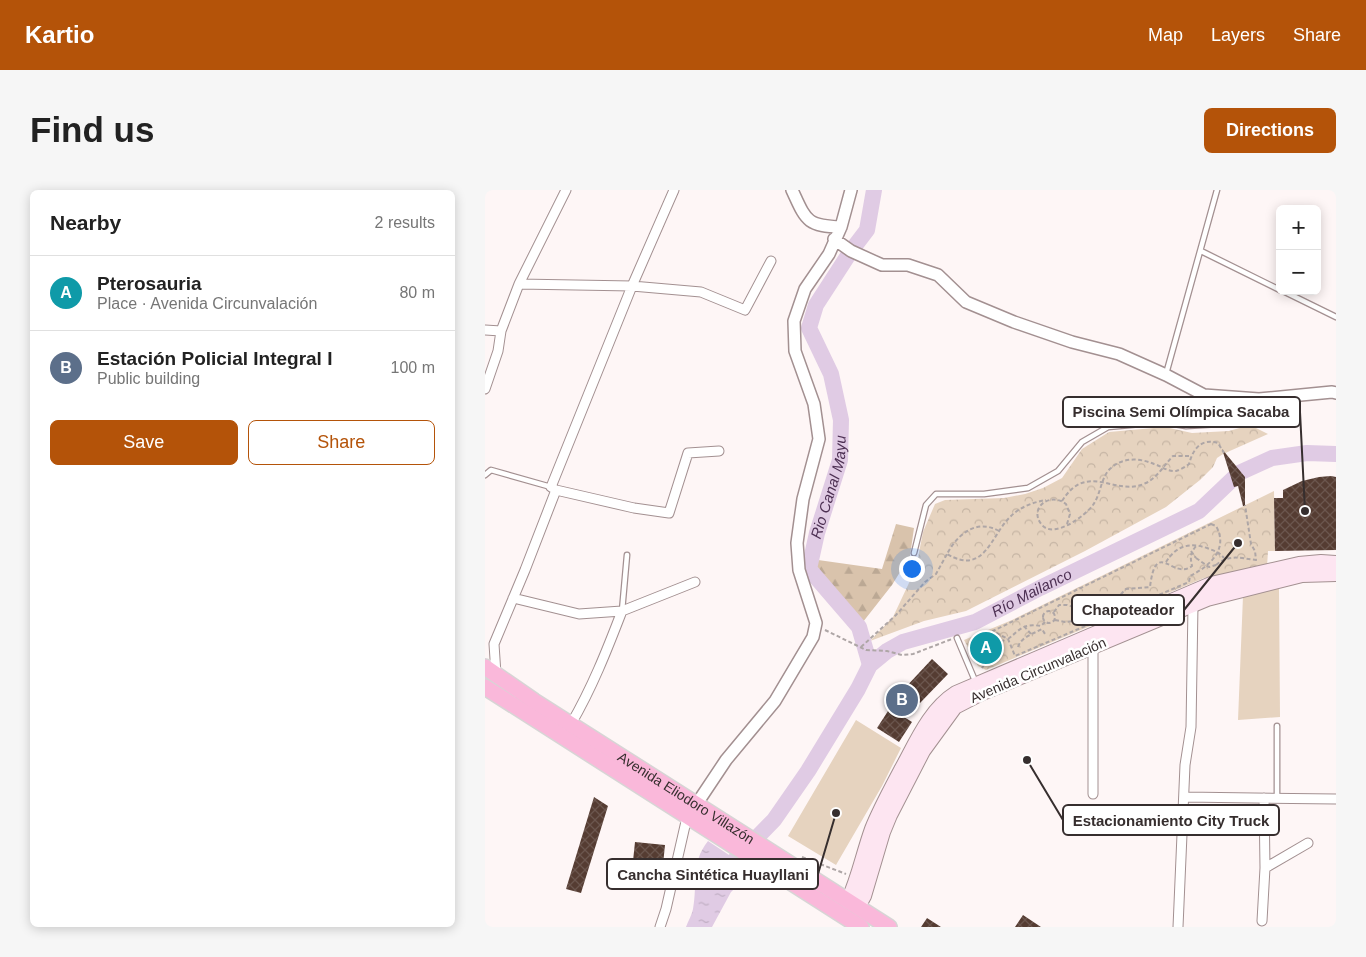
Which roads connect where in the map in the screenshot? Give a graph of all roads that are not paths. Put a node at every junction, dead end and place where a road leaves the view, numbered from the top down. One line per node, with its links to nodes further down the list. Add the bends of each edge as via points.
1 (566, 190): 10 (street)
2 (674, 190): 11 (street)
3 (792, 190): 6 (street, via 804,216 819,226)
4 (851, 190): 6 (street)
5 (1217, 190): 8 (lane)
6 (841, 227): 7 (street)
7 (834, 239): 17 (street, via 851,251 882,264 908,265 938,275 965,302 1072,342 1119,354); 47 (street, via 829,254 805,289 794,321 795,351 819,428 797,543 799,570 816,623 813,637 775,701 726,760)
8 (1201, 251): 12 (lane); 17 (lane)
9 (771, 260): 11 (street, via 745,310 701,292)
10 (519, 284): 11 (street); 16 (street)
11 (632, 286): 23 (street)
12 (1276, 288)
13 (1291, 295): 14 (lane)
14 (1336, 317)
15 (485, 330): 16 (street)
16 (501, 331): 18 (street)
17 (1165, 376): 20 (street, via 1204,396)
18 (485, 389)
19 (1336, 393): 20 (street)
20 (1252, 399): 24 (lane, via 1236,423 1186,426 1162,422 1108,427 1082,442 1059,471 1029,488 984,494 936,494 925,505)
21 (719, 451): 23 (street, via 688,452 669,513)
22 (485, 475): 23 (lane, via 491,470)
23 (554, 489): 30 (street)
24 (914, 553)
25 (627, 555): 32 (lane)
26 (1336, 563): 28 (main road, Avenida Circunvalación, via 1307,564)
27 (1336, 574): 28 (main road, Avenida Circunvalación)
28 (1276, 576): 31 (main road, Avenida Circunvalación, via 1207,599)
29 (695, 582): 32 (street)
30 (513, 598): 32 (street, via 579,614); 35 (street, via 493,644)
31 (1191, 599): 34 (main road, Avenida Circunvalación); 37 (main road, Avenida Circunvalación); 43 (street, via 1191,727 1185,765)
32 (622, 611): 40 (street, via 588,695)
33 (957, 638): 37 (lane)
34 (1093, 647): 37 (main road, Avenida Circunvalación); 42 (street)
35 (489, 674): 39 (highway, Avenida Eliodoro Villazón); 40 (highway, Avenida Eliodoro Villazón)
36 (485, 687): 39 (highway, Avenida Eliodoro Villazón)
37 (979, 689): 51 (main road, Avenida Circunvalación, via 948,698 890,815 864,896)
38 (485, 692): 39 (highway, Avenida Eliodoro Villazón)
39 (525, 713): 47 (highway, Avenida Eliodoro Villazón)
40 (571, 724): 47 (highway, Avenida Eliodoro Villazón)
41 (1277, 726): 45 (lane)
42 (1093, 794)
43 (1185, 797): 44 (street); 56 (street)
44 (1264, 798): 45 (street); 49 (street)
45 (1277, 799): 46 (street)
46 (1336, 800)
47 (692, 811): 50 (highway, Avenida Eliodoro Villazón); 53 (street)
48 (1308, 843): 49 (street)
49 (1265, 868): 52 (street)
50 (820, 892): 51 (highway, Avenida Eliodoro Villazón); 54 (highway, Avenida Eliodoro Villazón)
51 (853, 904): 55 (highway, Avenida Eliodoro Villazón)
52 (1262, 921)
53 (660, 927)
54 (860, 927)
55 (889, 927)
56 (1178, 927)

